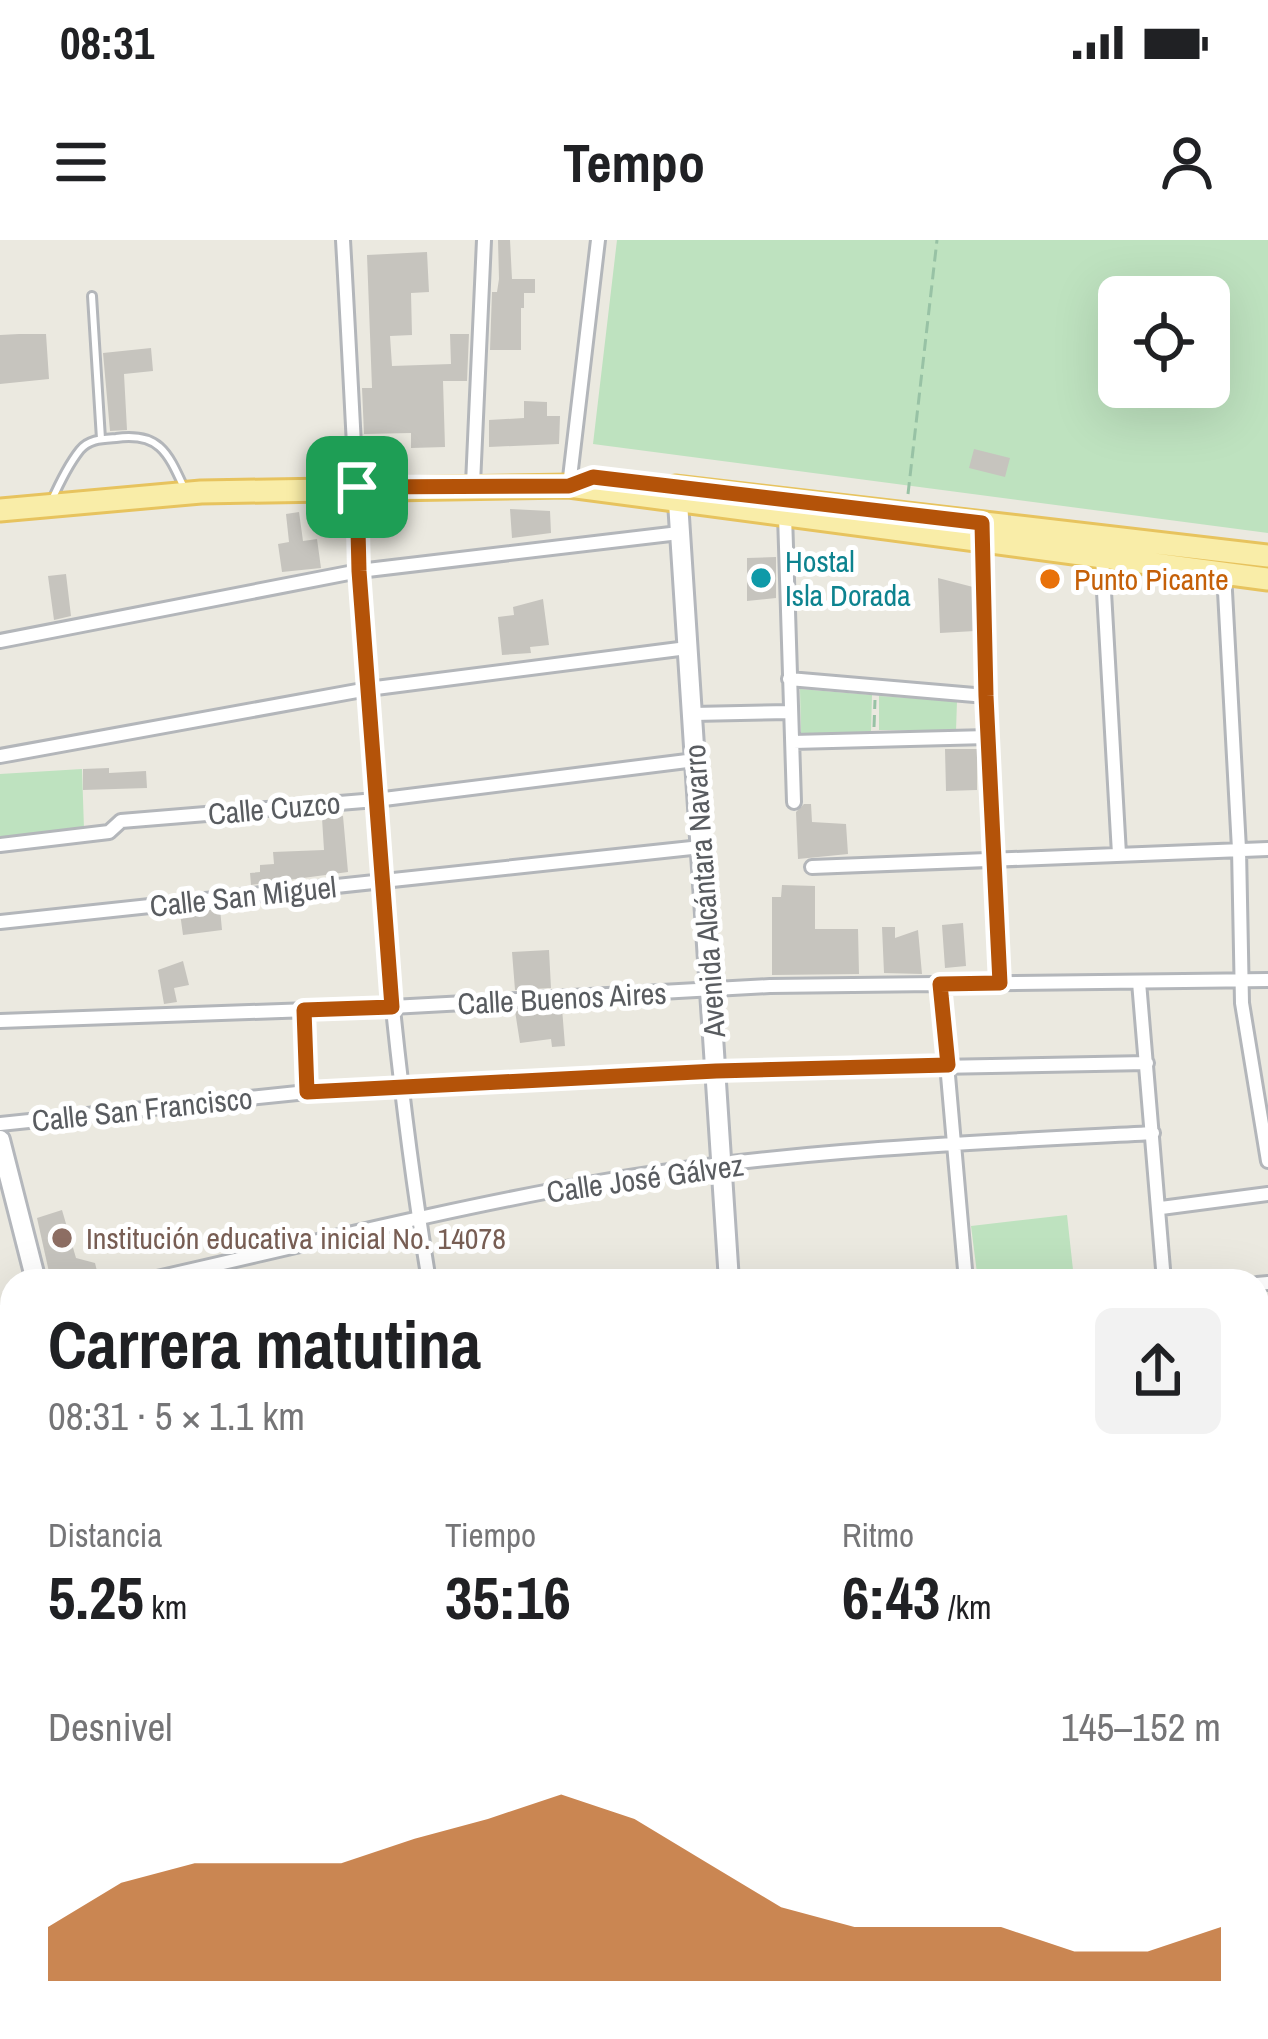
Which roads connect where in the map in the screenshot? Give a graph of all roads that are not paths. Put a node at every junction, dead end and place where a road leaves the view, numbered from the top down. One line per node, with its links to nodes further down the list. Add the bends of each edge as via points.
1 (343, 240): 8 (street)
2 (484, 240): 6 (street)
3 (598, 240): 7 (street)
4 (92, 296): 5 (lane)
5 (101, 440): 9 (lane, via 154,441); 11 (lane, via 81,448)
6 (473, 484): 7 (main road); 8 (main road)
7 (569, 486): 10 (main road); 15 (main road, via 593,477)
8 (357, 487): 9 (main road); 18 (street)
9 (187, 493): 11 (main road)
10 (678, 502): 13 (main road); 14 (street, Avenida Alcántara Navarro)
11 (50, 505): 12 (main road)
12 (0, 510)
13 (785, 515): 15 (main road); 23 (street)
14 (679, 533): 18 (street); 22 (street, Avenida Alcántara Navarro)
15 (981, 533): 16 (main road); 17 (main road); 25 (street)
16 (1268, 556)
17 (1102, 557): 19 (main road); 38 (street)
18 (359, 571): 21 (street); 24 (street)
19 (1224, 573): 20 (main road); 36 (street)
20 (1268, 579)
21 (0, 641)
22 (687, 647): 24 (street); 27 (street, Avenida Alcántara Navarro)
23 (789, 680): 25 (street); 26 (street)
24 (368, 689): 30 (street); 32 (street)
25 (986, 696): 28 (street)
26 (790, 712): 27 (street); 29 (street)
27 (693, 714): 31 (street, Avenida Alcántara Navarro)
28 (988, 737): 29 (street); 39 (street)
29 (793, 742): 33 (street)
30 (0, 755)
31 (695, 760): 32 (street, Calle Cuzco); 35 (street, Avenida Alcántara Navarro)
32 (376, 800): 34 (street, Calle Cuzco, via 121,820 109,832); 41 (street)
33 (794, 802)
34 (0, 845)
35 (701, 848): 41 (street, Calle San Miguel); 48 (street, Avenida Alcántara Navarro)
36 (1239, 849): 37 (street); 38 (street); 44 (street)
37 (1268, 849)
38 (1119, 854): 39 (street)
39 (994, 862): 40 (street); 46 (street)
40 (812, 867)
41 (382, 881): 42 (street, Calle San Miguel); 49 (street)
42 (0, 922)
43 (1268, 980): 44 (street, Calle Buenos Aires)
44 (1240, 981): 45 (street, Calle Buenos Aires); 61 (street)
45 (1139, 982): 46 (street, Calle Buenos Aires); 52 (street)
46 (1000, 983): 47 (street, Calle Buenos Aires)
47 (940, 984): 48 (street, Calle Buenos Aires); 53 (street)
48 (710, 990): 49 (street, Calle Buenos Aires); 54 (street, Avenida Alcántara Navarro)
49 (392, 1007): 50 (street, Calle Buenos Aires); 55 (street)
50 (304, 1010): 51 (street, Calle Buenos Aires); 56 (street)
51 (0, 1021)
52 (1147, 1063): 53 (street, Calle San Francisco); 58 (street)
53 (948, 1065): 54 (street, Calle San Francisco); 60 (street)
54 (716, 1071): 55 (street, Calle San Francisco); 62 (street, Avenida Alcántara Navarro)
55 (400, 1089): 56 (street, Calle San Francisco); 65 (street)
56 (307, 1092): 57 (street, Calle San Francisco)
57 (0, 1124)
58 (1153, 1133): 60 (street, Calle José Gálvez); 64 (street)
59 (0, 1140): 66 (street)
60 (952, 1144): 62 (street, Calle José Gálvez); 70 (street)
61 (1268, 1161)
62 (721, 1165): 65 (street, Calle José Gálvez); 69 (street, Avenida Alcántara Navarro)
63 (1268, 1193): 64 (street)
64 (1161, 1208): 71 (street)
65 (419, 1219): 67 (street, Calle José Gálvez); 68 (street)
66 (33, 1269)
67 (197, 1269)
68 (427, 1269)
69 (727, 1269)
70 (965, 1269)
71 (1164, 1269)

